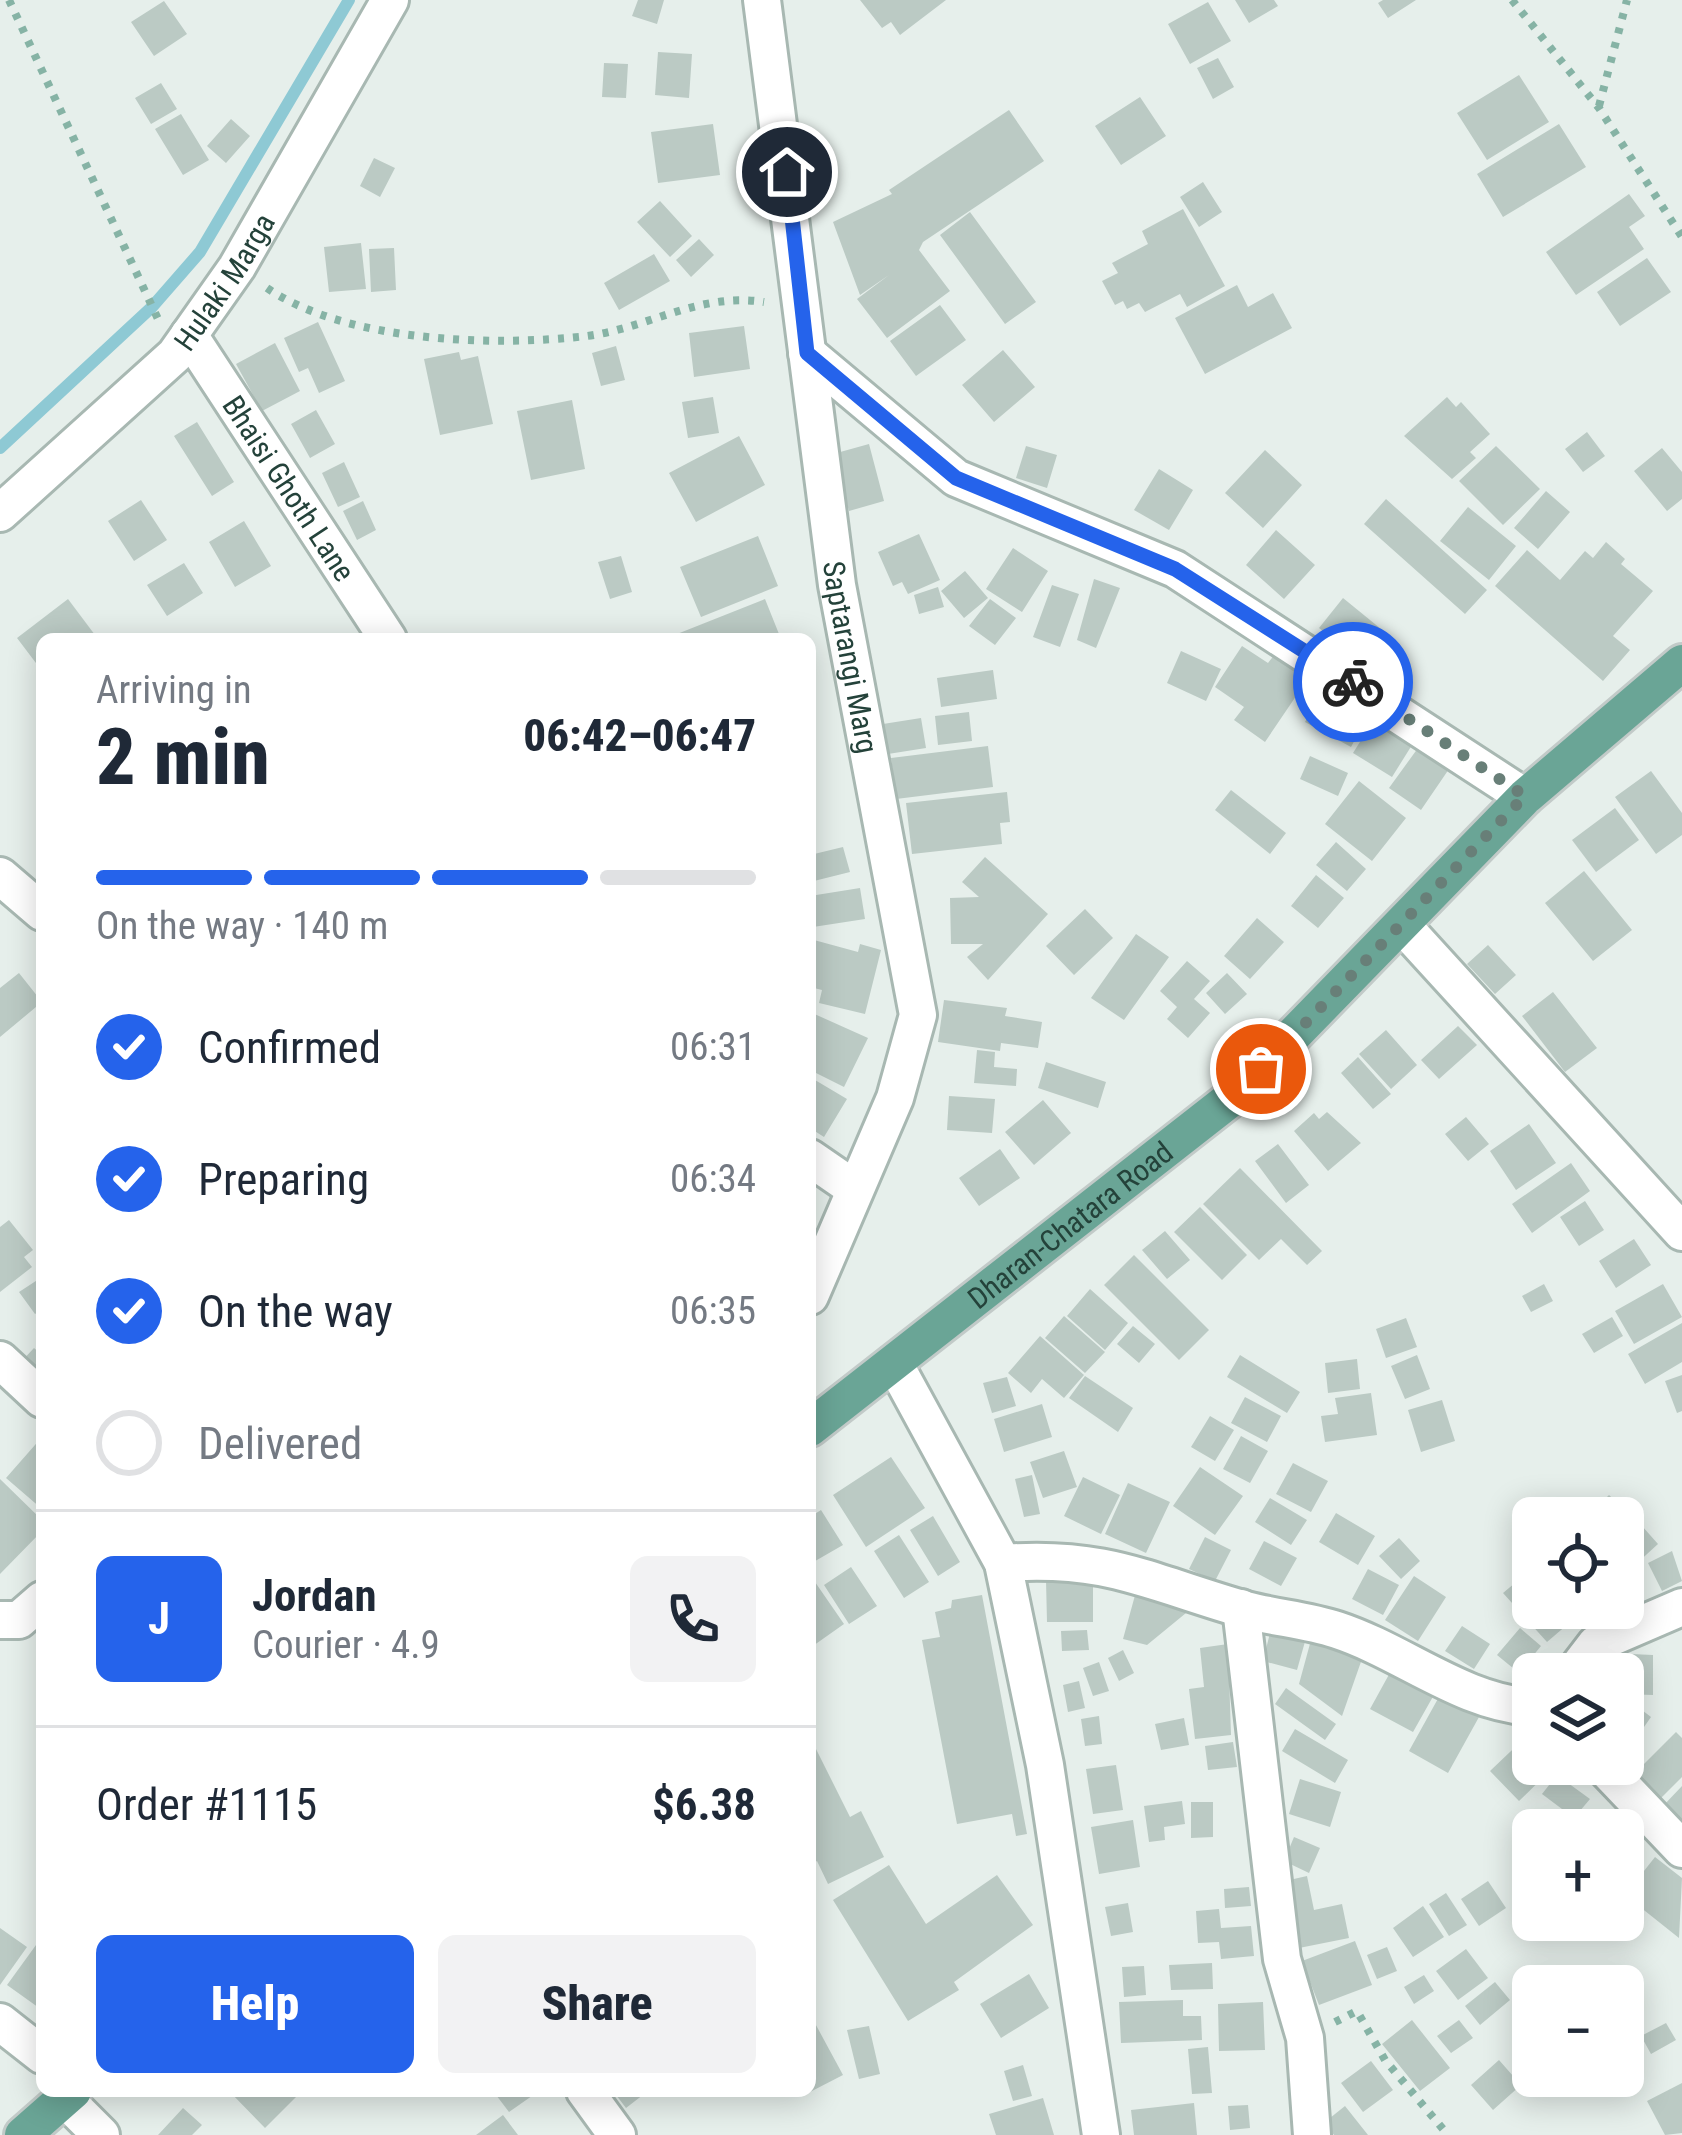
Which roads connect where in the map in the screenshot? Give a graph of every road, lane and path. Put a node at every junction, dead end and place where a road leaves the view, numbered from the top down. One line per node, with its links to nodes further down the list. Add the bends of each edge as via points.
1 (9, 0): 10 (path)
2 (390, 0): 8 (street, Hulaki Marga)
3 (762, 0): 9 (street, Saptarangi Marg)
4 (1512, 0): 6 (path)
5 (1627, 0): 6 (path)
6 (1599, 108): 7 (path)
7 (1682, 237)
8 (237, 267): 9 (path, via 300,310 409,338 589,336 739,298); 10 (street, Hulaki Marga)
9 (802, 308): 11 (street, Saptarangi Marg)
10 (182, 345): 12 (street, Hulaki Marga); 13 (street, Bhaisi Ghoth Lane)
11 (807, 353): 15 (street, via 956,478 1175,569); 20 (street, Saptarangi Marg, via 837,585 917,1015 895,1098)
12 (0, 513)
13 (384, 633)
14 (1682, 663): 15 (main road, Dharan-Chatara Road)
15 (1525, 796): 18 (main road, Dharan-Chatara Road)
16 (0, 876): 17 (street)
17 (36, 907)
18 (1402, 925): 21 (street); 24 (main road, Dharan-Chatara Road, via 1233,1097)
19 (816, 1162): 20 (street)
20 (855, 1189): 22 (street, Saptarangi Marg)
21 (1682, 1232)
22 (816, 1282)
23 (0, 1360): 25 (street)
24 (894, 1364): 26 (main road, Dharan-Chatara Road); 27 (street)
25 (36, 1393)
26 (816, 1423)
27 (1003, 1563): 30 (street, via 1064,1559 1132,1571); 45 (street, via 1045,1765)
28 (36, 1605): 31 (street, via 19,1620)
29 (1682, 1607): 32 (street)
30 (1241, 1608): 33 (street, via 1336,1630); 37 (street, via 1282,1959)
31 (0, 1620)
32 (1588, 1653)
33 (1512, 1706)
34 (1621, 1785): 35 (street)
35 (1682, 1849)
36 (0, 2022): 38 (street)
37 (1305, 2038): 46 (street); 47 (path, via 1357,2011 1385,2060)
38 (36, 2050)
39 (67, 2097): 42 (main road)
40 (71, 2097): 43 (street)
41 (589, 2097): 44 (street)
42 (23, 2135)
43 (100, 2135)
44 (617, 2135)
45 (1101, 2135)
46 (1312, 2135)
47 (1448, 2135)

